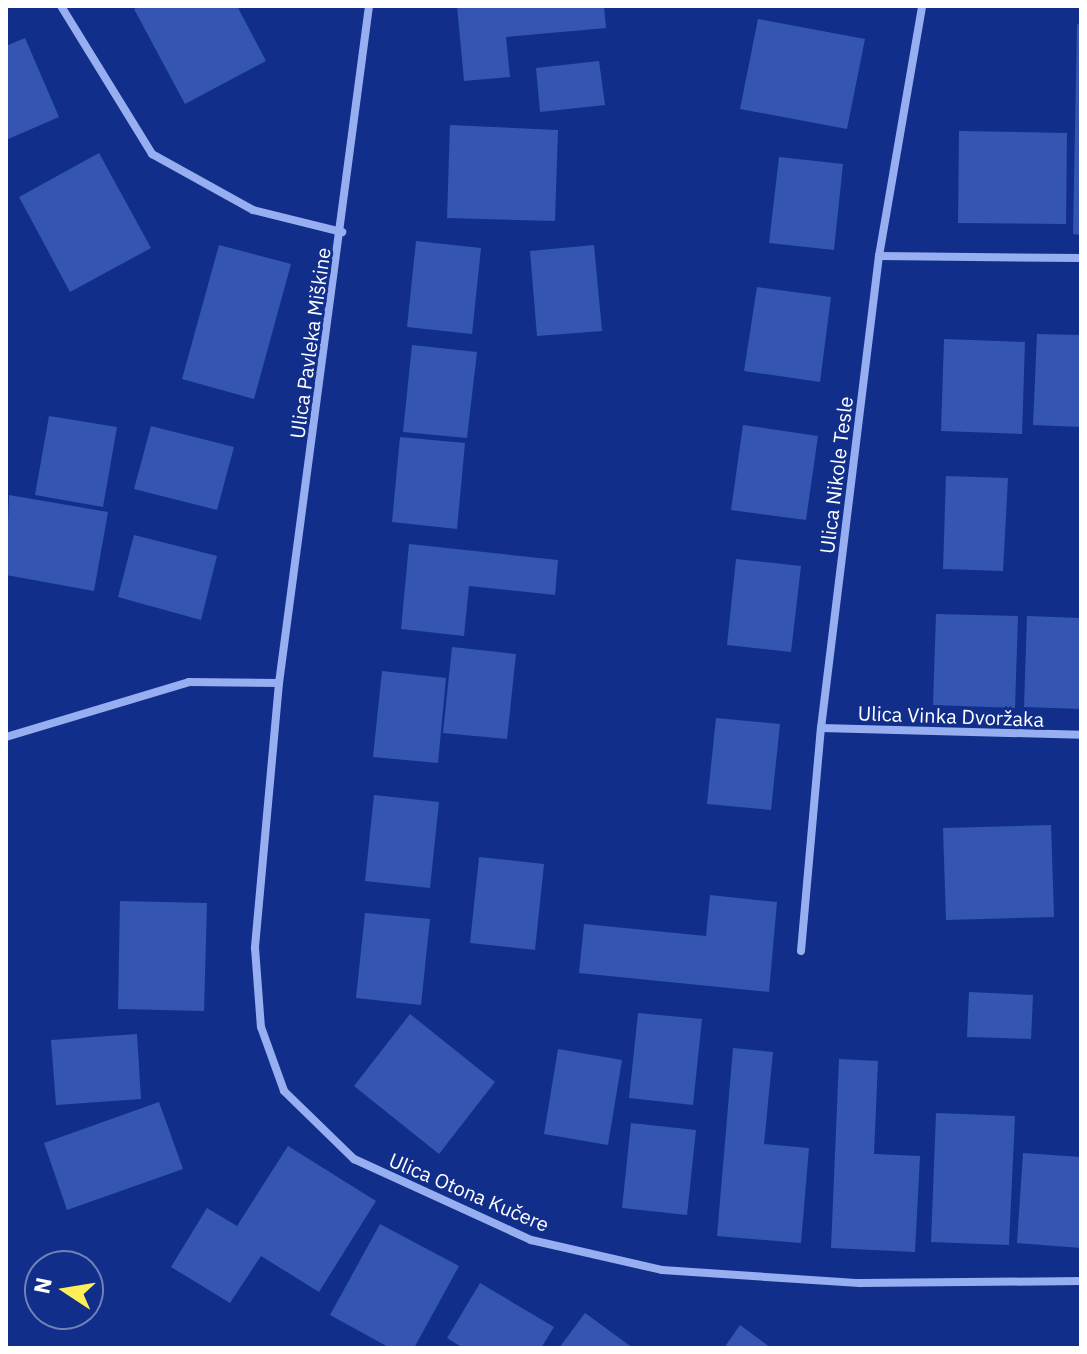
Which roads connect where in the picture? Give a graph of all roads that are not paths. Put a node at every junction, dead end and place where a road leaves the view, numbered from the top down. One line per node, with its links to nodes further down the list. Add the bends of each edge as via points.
1 (61, 6): 4 (street, via 152,154 253,210)
2 (369, 6): 4 (street, Ulica Pavleka Miškine)
3 (922, 6): 5 (street, Ulica Nikole Tesle)
4 (342, 232): 7 (street, Ulica Pavleka Miškine)
5 (879, 256): 6 (street); 8 (street, Ulica Nikole Tesle)
6 (1081, 258)
7 (279, 683): 10 (street, via 189,682); 12 (street, Ulica Otona Kučere, via 255,948 261,1027 284,1091 354,1159 531,1240 662,1270 860,1283)
8 (821, 728): 9 (street, Ulica Vinka Dvoržaka); 11 (street, Ulica Nikole Tesle)
9 (1081, 735)
10 (6, 737)
11 (801, 951)
12 (1081, 1281)

